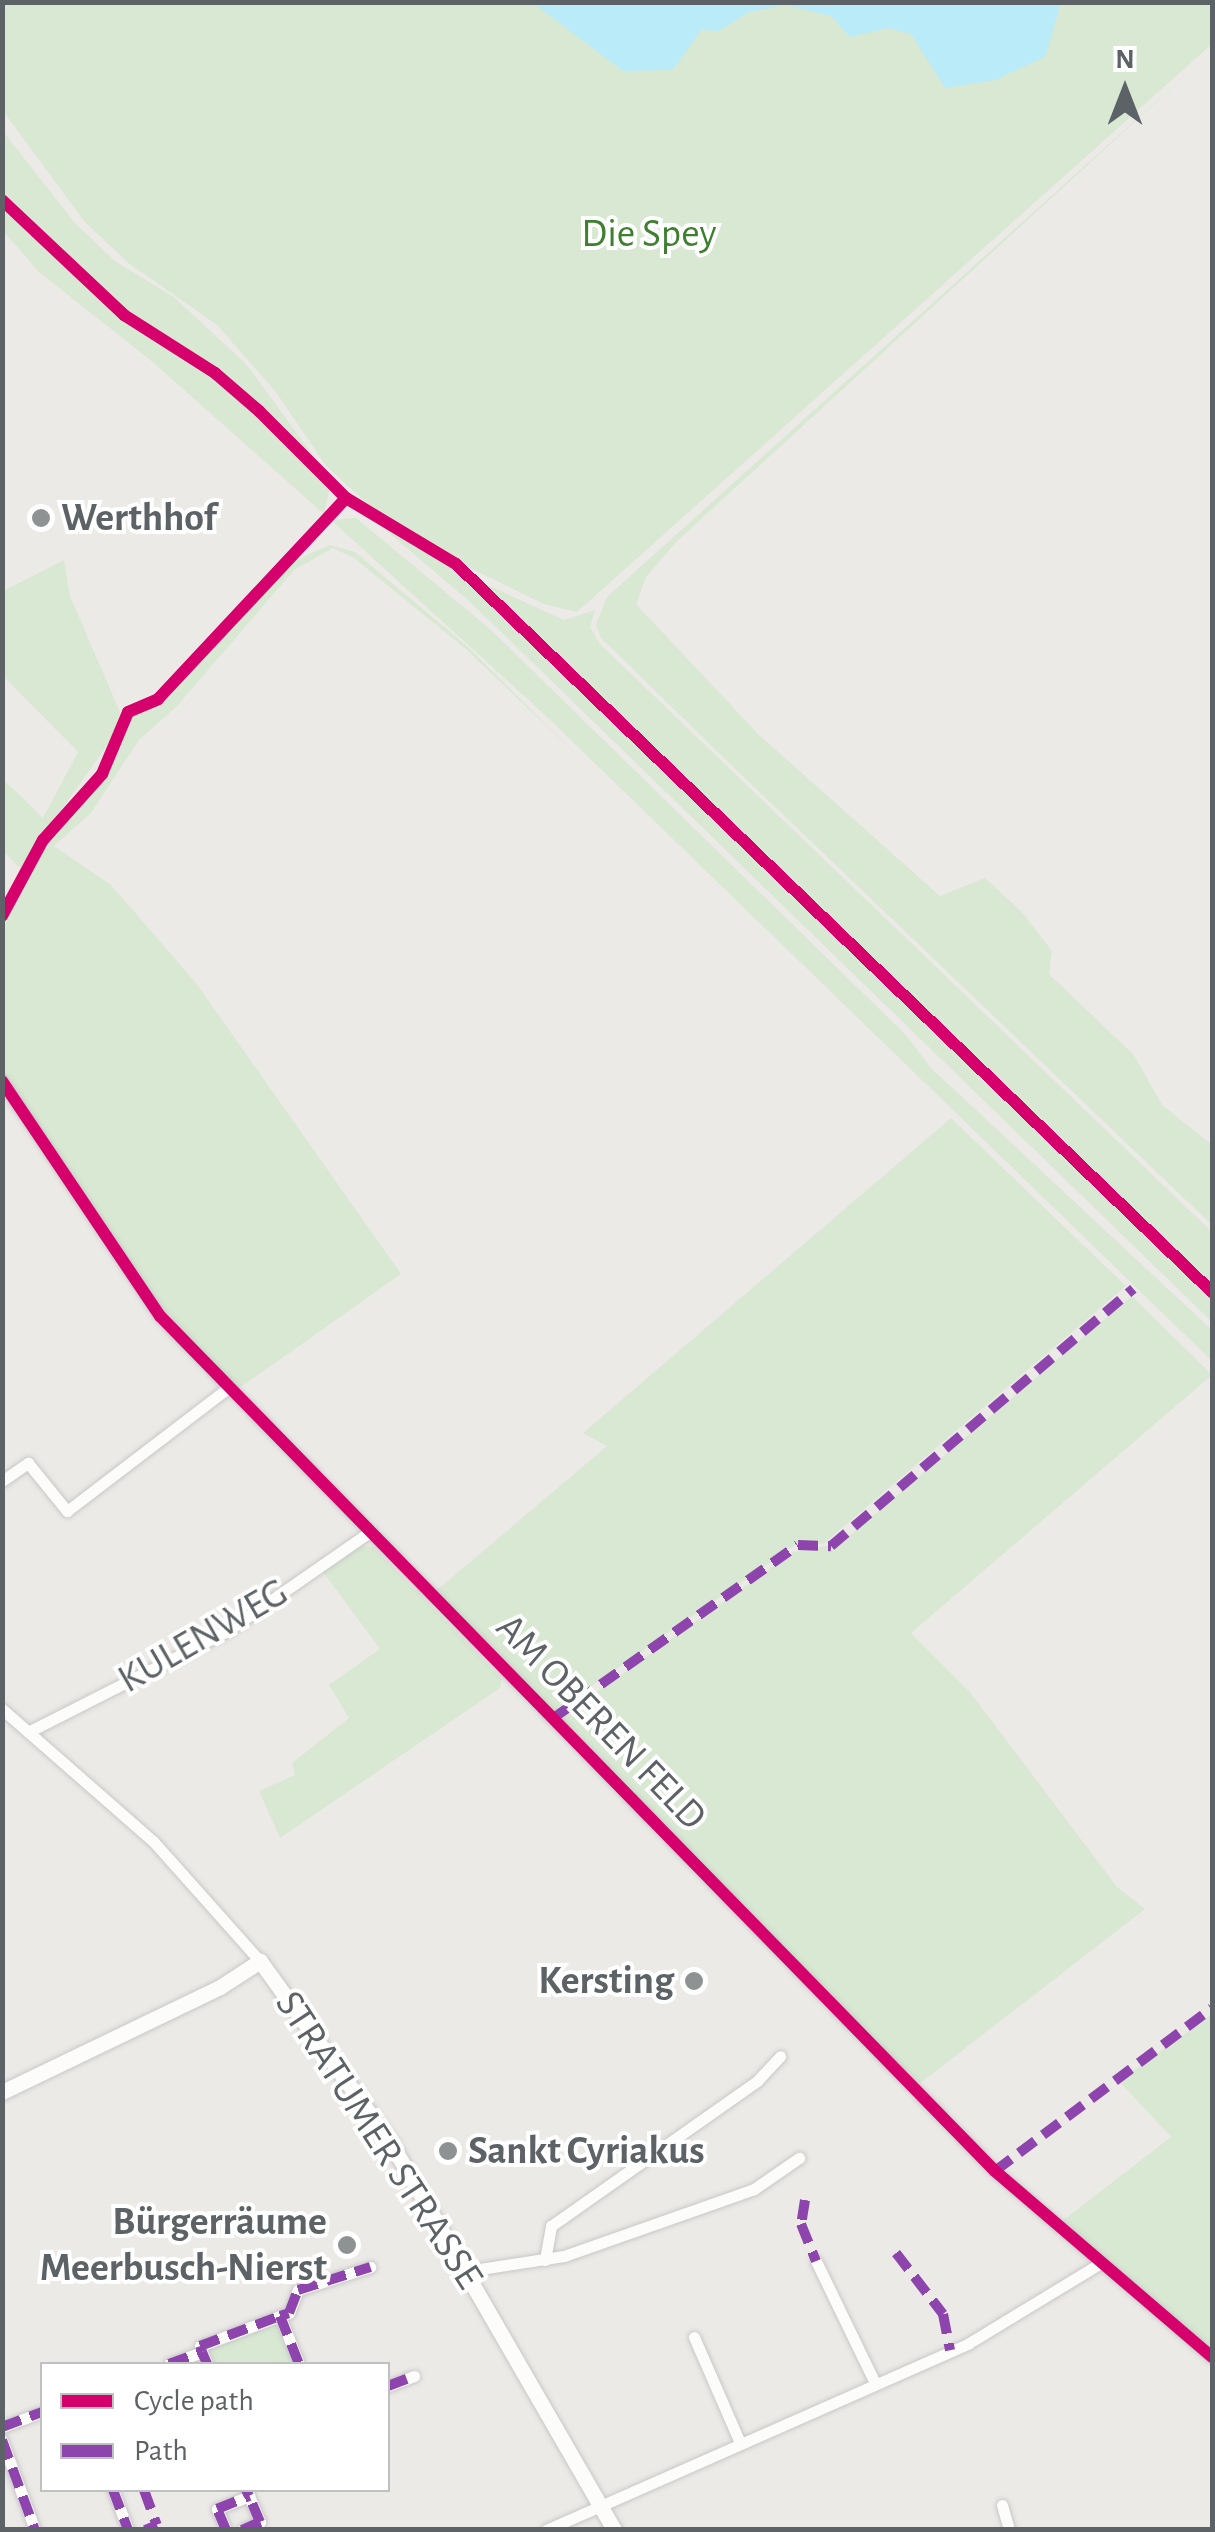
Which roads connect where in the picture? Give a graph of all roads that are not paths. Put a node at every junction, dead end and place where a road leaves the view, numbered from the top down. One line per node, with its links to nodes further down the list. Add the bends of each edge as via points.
1 (2, 1080): 2 (street, AM OBEREN FELD, via 137,1288)
2 (229, 1388): 3 (street, via 67,1510 28,1463); 4 (street, AM OBEREN FELD)
3 (2, 1481)
4 (371, 1532): 6 (street, KULENWEG, via 227,1631); 13 (street, AM OBEREN FELD, via 995,2170)
5 (2, 1709): 6 (street, STRATUMER STRASSE)
6 (28, 1732): 7 (street, STRATUMER STRASSE, via 203,1890)
7 (260, 1960): 9 (street, via 220,1987); 15 (street, STRATUMER STRASSE, via 353,2084)
8 (780, 2056): 11 (street, via 756,2081 551,2226)
9 (2, 2092)
10 (799, 2158): 11 (street, via 754,2189)
11 (545, 2260): 15 (street)
12 (816, 2261): 22 (street)
13 (1099, 2264): 18 (street, AM OBEREN FELD); 22 (street, via 969,2342)
14 (370, 2267): 16 (street, via 298,2290 289,2313)
15 (467, 2271): 30 (street, STRATUMER STRASSE)
16 (280, 2316): 19 (street, via 200,2346); 20 (street)
17 (694, 2337): 27 (street)
18 (1212, 2357)
19 (205, 2358)
20 (297, 2362)
21 (414, 2376): 23 (street)
22 (875, 2383): 27 (street)
23 (390, 2385)
24 (40, 2413): 25 (street)
25 (2, 2427)
26 (2, 2440): 32 (street)
27 (740, 2443): 30 (street)
28 (114, 2492): 33 (street)
29 (248, 2493): 34 (street, via 218,2509); 35 (street, via 260,2522)
30 (602, 2504): 36 (street); 37 (street, STRATUMER STRASSE)
31 (1002, 2504): 38 (street)
32 (35, 2530)
33 (128, 2530)
34 (226, 2530)
35 (242, 2530)
36 (546, 2530)
37 (614, 2530)
38 (1008, 2530)

